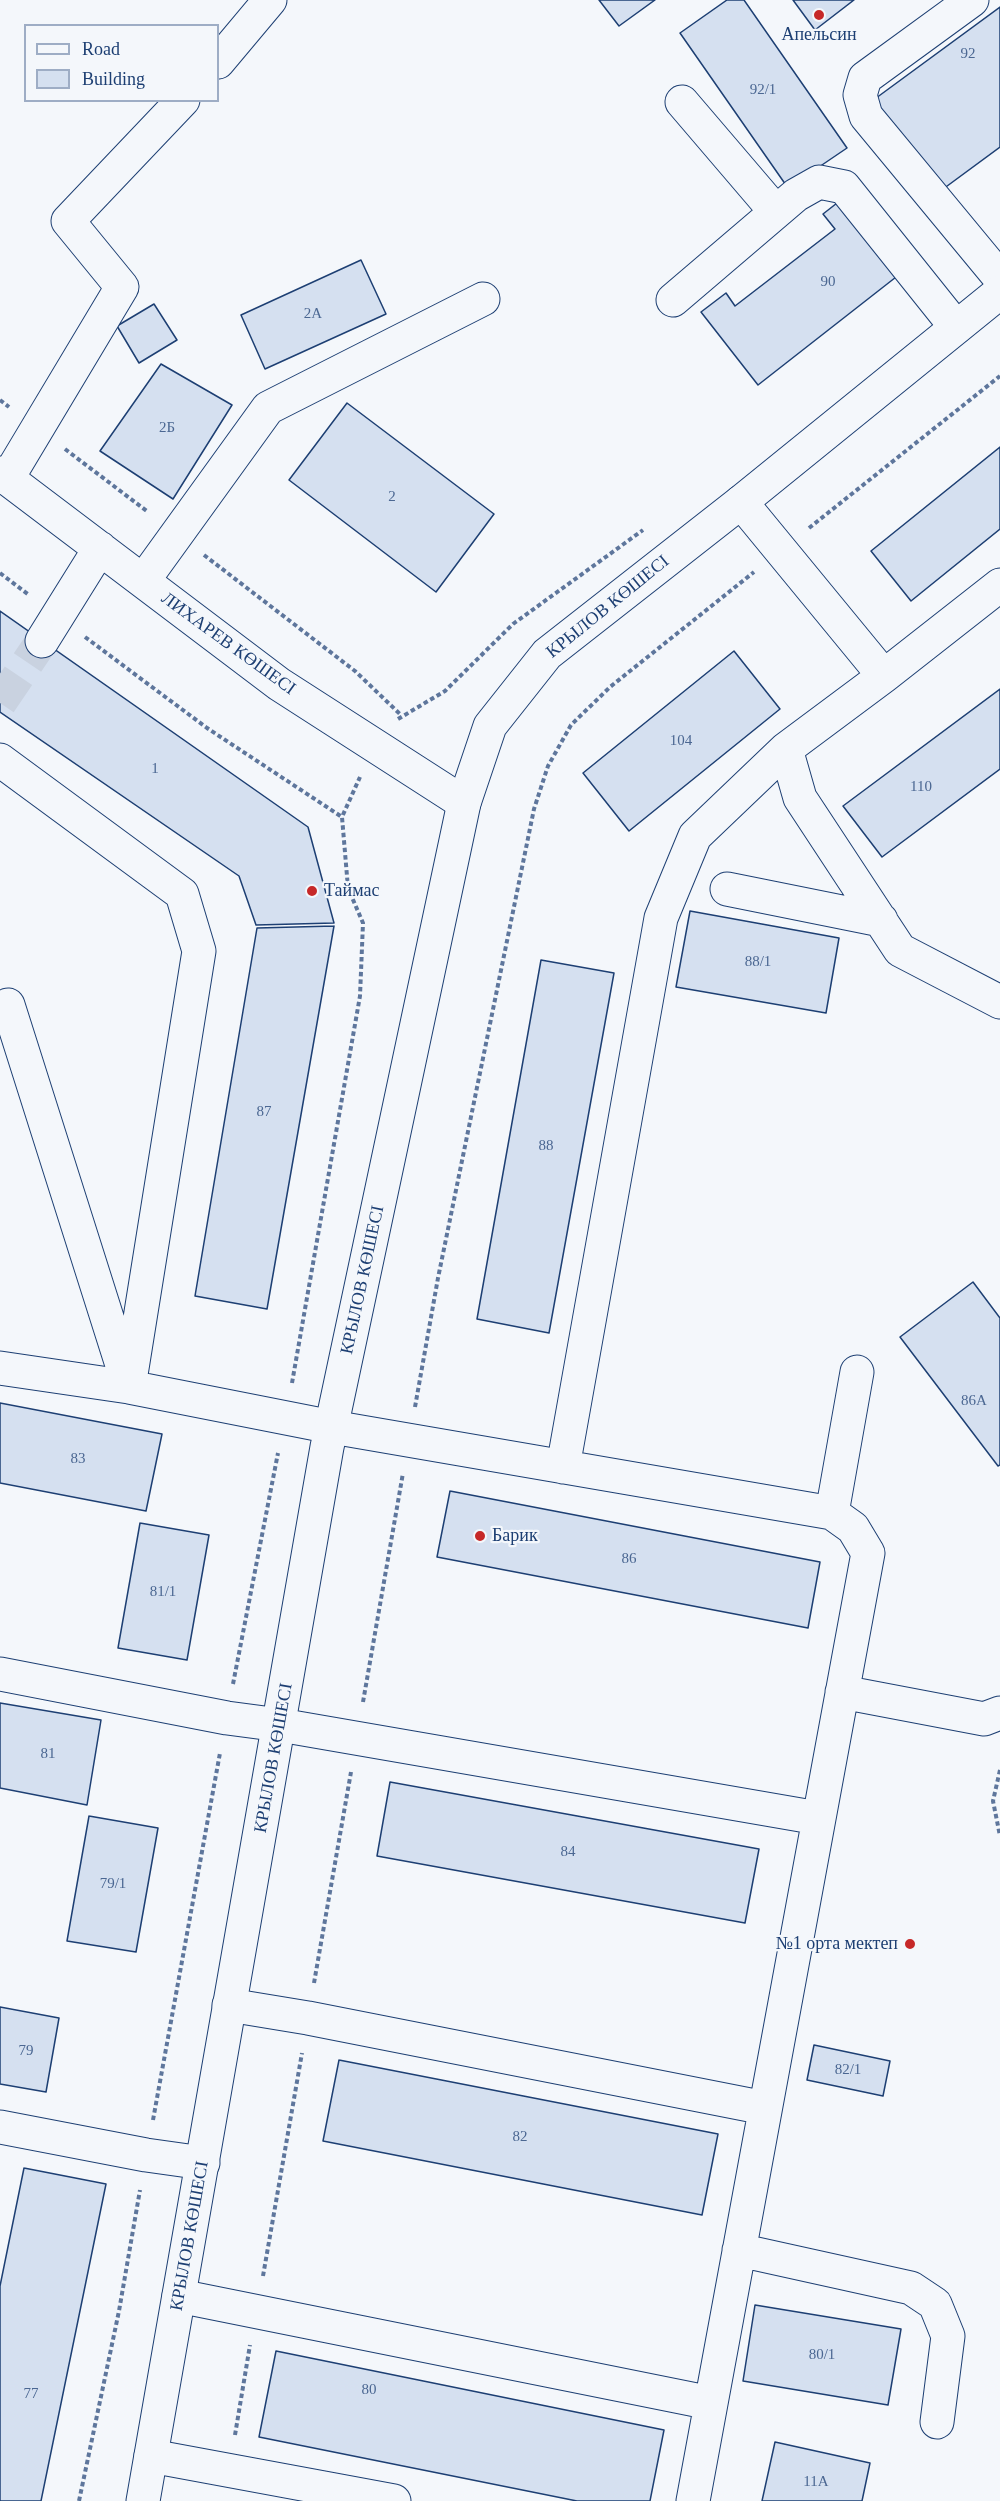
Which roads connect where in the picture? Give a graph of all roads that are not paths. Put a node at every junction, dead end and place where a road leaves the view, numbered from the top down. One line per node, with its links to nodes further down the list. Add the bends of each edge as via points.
1 (270, 0): 3 (main road)
2 (972, 0): 7 (main road, via 864,78 860,95 866,116)
3 (219, 61)
4 (181, 102): 12 (main road, via 68,221 122,286)
5 (682, 102): 6 (main road)
6 (776, 212): 10 (main road); 11 (main road, via 819,182 844,187)
7 (1000, 278)
8 (1000, 292): 11 (main road, КРЫЛОВ КӨШЕСІ)
9 (483, 299): 15 (main road, via 268,408)
10 (674, 300)
11 (956, 327): 13 (main road, КРЫЛОВ КӨШЕСІ)
12 (4, 476): 14 (main road, ЛИХАРЕВ КӨШЕСІ)
13 (741, 502): 18 (main road); 21 (main road, КРЫЛОВ КӨШЕСІ, via 547,654 490,726)
14 (100, 549): 15 (main road, ЛИХАРЕВ КӨШЕСІ); 17 (main road)
15 (143, 581): 21 (main road, ЛИХАРЕВ КӨШЕСІ, via 279,684)
16 (1000, 585): 18 (main road)
17 (50, 629)
18 (884, 676): 19 (main road)
19 (786, 749): 23 (main road, via 800,798); 30 (main road, via 695,836 661,918)
20 (0, 760): 28 (main road, via 182,894 200,951)
21 (464, 803): 29 (main road, КРЫЛОВ КӨШЕСІ)
22 (727, 889): 23 (main road)
23 (881, 920): 24 (main road, via 900,950)
24 (1000, 1002)
25 (8, 1005): 28 (main road)
26 (0, 1368): 28 (main road)
27 (857, 1372): 31 (main road)
28 (129, 1387): 29 (main road)
29 (332, 1427): 30 (main road); 35 (main road, КРЫЛОВ КӨШЕСІ)
30 (563, 1467): 31 (main road)
31 (832, 1513): 33 (main road, via 853,1528 868,1553)
32 (0, 1674): 35 (main road)
33 (842, 1692): 34 (main road, via 984,1719); 36 (main road)
34 (1000, 1713)
35 (280, 1725): 36 (main road); 37 (main road, КРЫЛОВ КӨШЕСІ)
36 (818, 1818): 38 (main road)
37 (230, 2005): 38 (main road); 40 (main road, КРЫЛОВ КӨШЕСІ)
38 (765, 2108): 41 (main road)
39 (0, 2127): 40 (main road)
40 (203, 2163): 42 (main road, КРЫЛОВ КӨШЕСІ)
41 (739, 2250): 43 (main road); 44 (main road, via 911,2288 935,2304 948,2336)
42 (179, 2296): 43 (main road); 45 (main road, КРЫЛОВ КӨШЕСІ)
43 (711, 2403): 48 (main road)
44 (937, 2422)
45 (151, 2456): 46 (main road, КРЫЛОВ КӨШЕСІ); 47 (main road)
46 (143, 2501)
47 (394, 2501)
48 (693, 2501)

